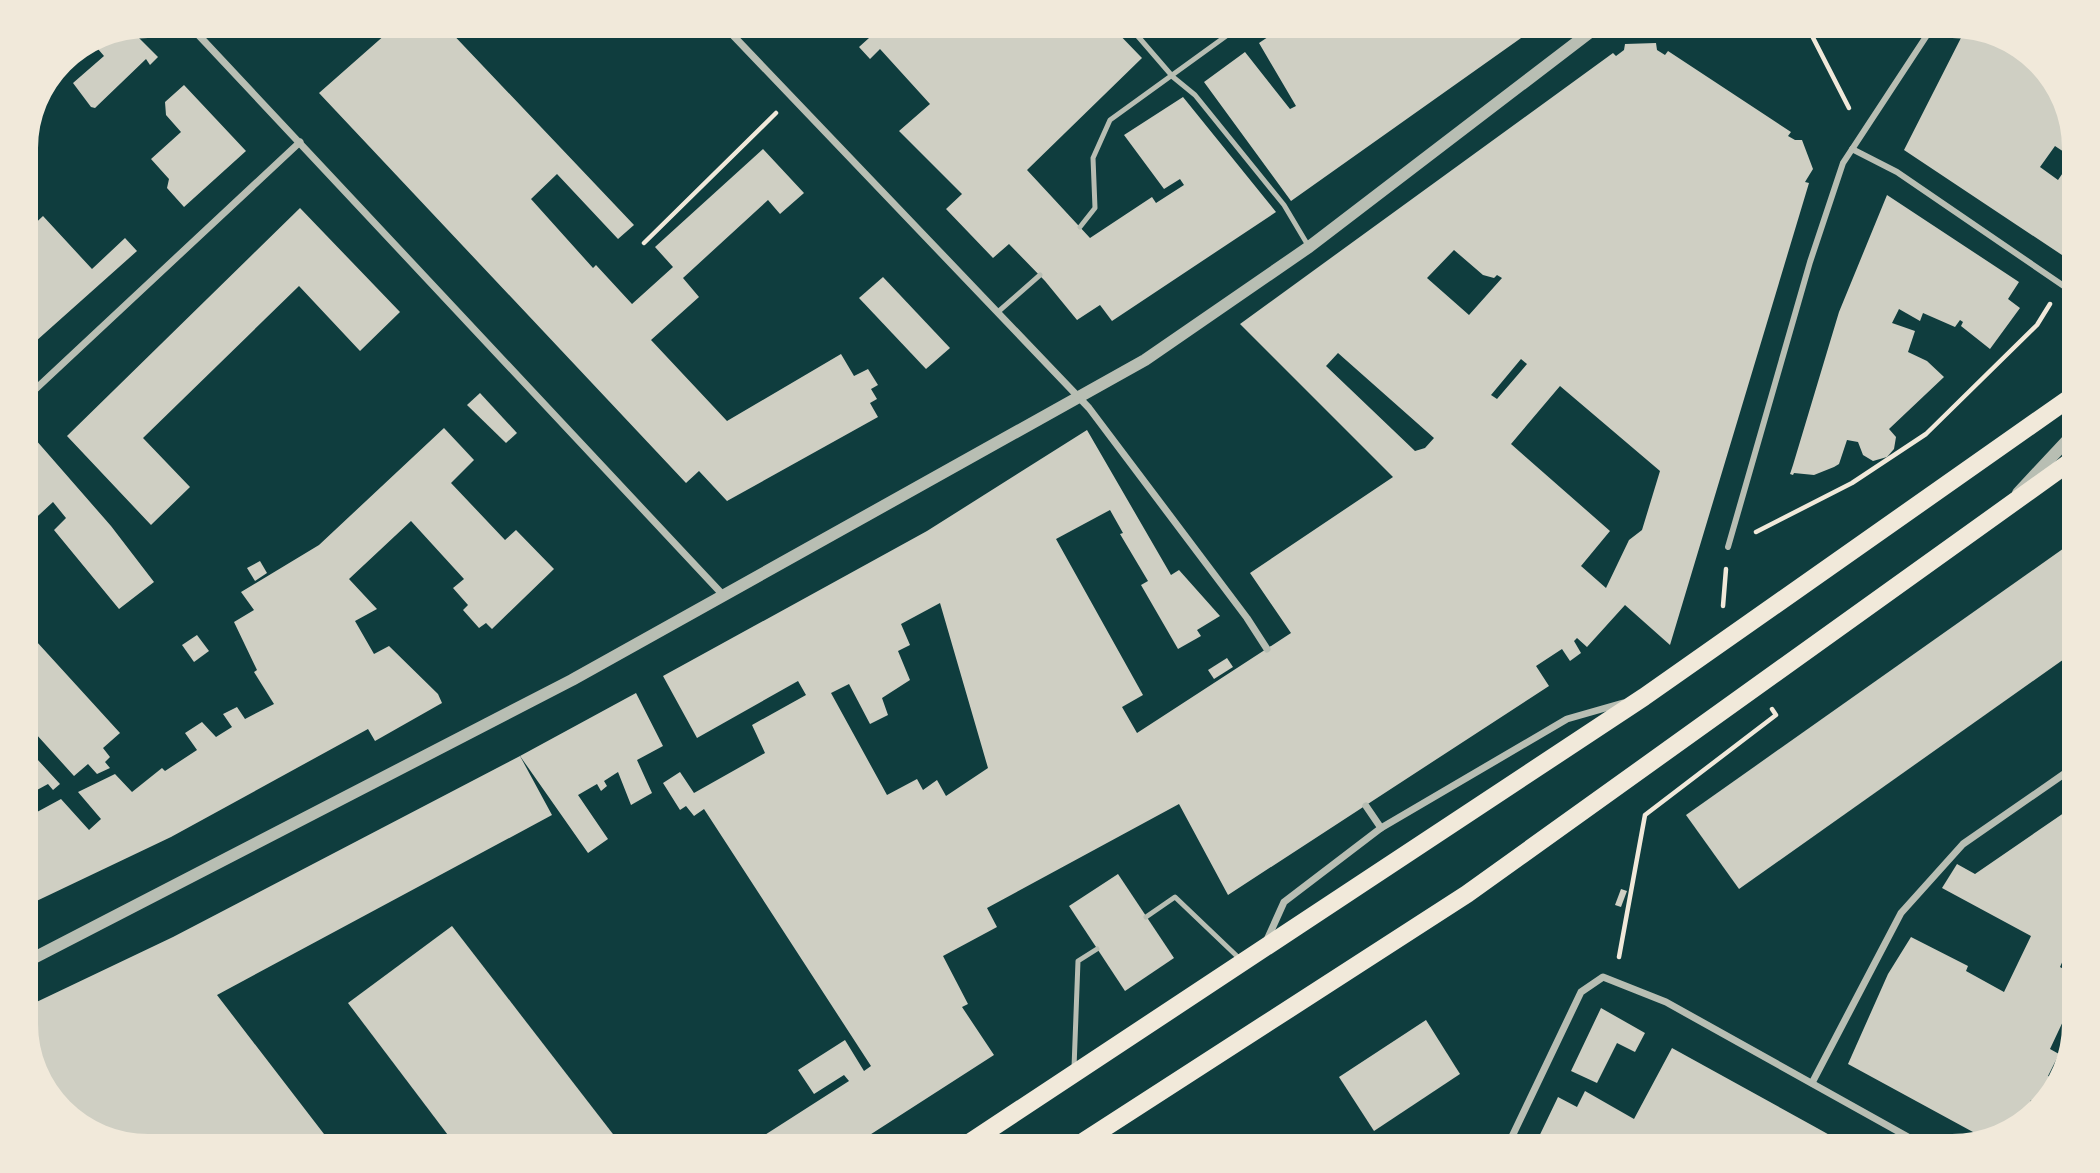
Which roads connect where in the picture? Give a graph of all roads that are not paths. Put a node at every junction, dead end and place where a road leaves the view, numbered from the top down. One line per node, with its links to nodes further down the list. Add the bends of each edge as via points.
1 (201, 38): 8 (street)
2 (736, 38): 14 (street)
3 (1139, 38): 7 (lane)
4 (1224, 38): 7 (lane)
5 (1582, 38): 11 (street)
6 (1925, 38): 9 (street)
7 (1173, 77): 10 (lane, via 1110,120 1093,158 1095,208); 11 (lane, via 1195,94 1268,185)
8 (300, 142): 15 (street); 22 (street)
9 (1852, 149): 13 (street, via 1897,172); 21 (street, via 1810,262)
10 (1080, 228)
11 (1309, 247): 16 (street, via 1145,360)
12 (1040, 275): 14 (lane)
13 (2061, 283)
14 (999, 311): 16 (street)
15 (39, 386)
16 (1079, 397): 22 (street); 23 (street)
17 (2061, 404): 24 (main road)
18 (2061, 447): 20 (street)
19 (2061, 468): 20 (main road)
20 (2004, 509): 36 (main road, via 1467,894)
21 (1728, 547)
22 (724, 596): 31 (street)
23 (1267, 649)
24 (1644, 697): 27 (street, via 1567,719); 30 (main road)
25 (2062, 776): 34 (street, via 1963,844 1901,913)
26 (1367, 806): 27 (street)
27 (1381, 828): 30 (street, via 1284,902)
28 (1146, 917): 32 (lane, via 1175,897)
29 (1097, 949): 33 (lane, via 1078,961)
30 (1262, 949): 32 (main road)
31 (39, 954)
32 (1244, 962): 33 (main road)
33 (1074, 1073): 35 (main road)
34 (1812, 1083): 37 (street, via 1666,1002 1603,977 1581,992); 38 (street)
35 (982, 1134)
36 (1095, 1134)
37 (1513, 1134)
38 (1903, 1134)

